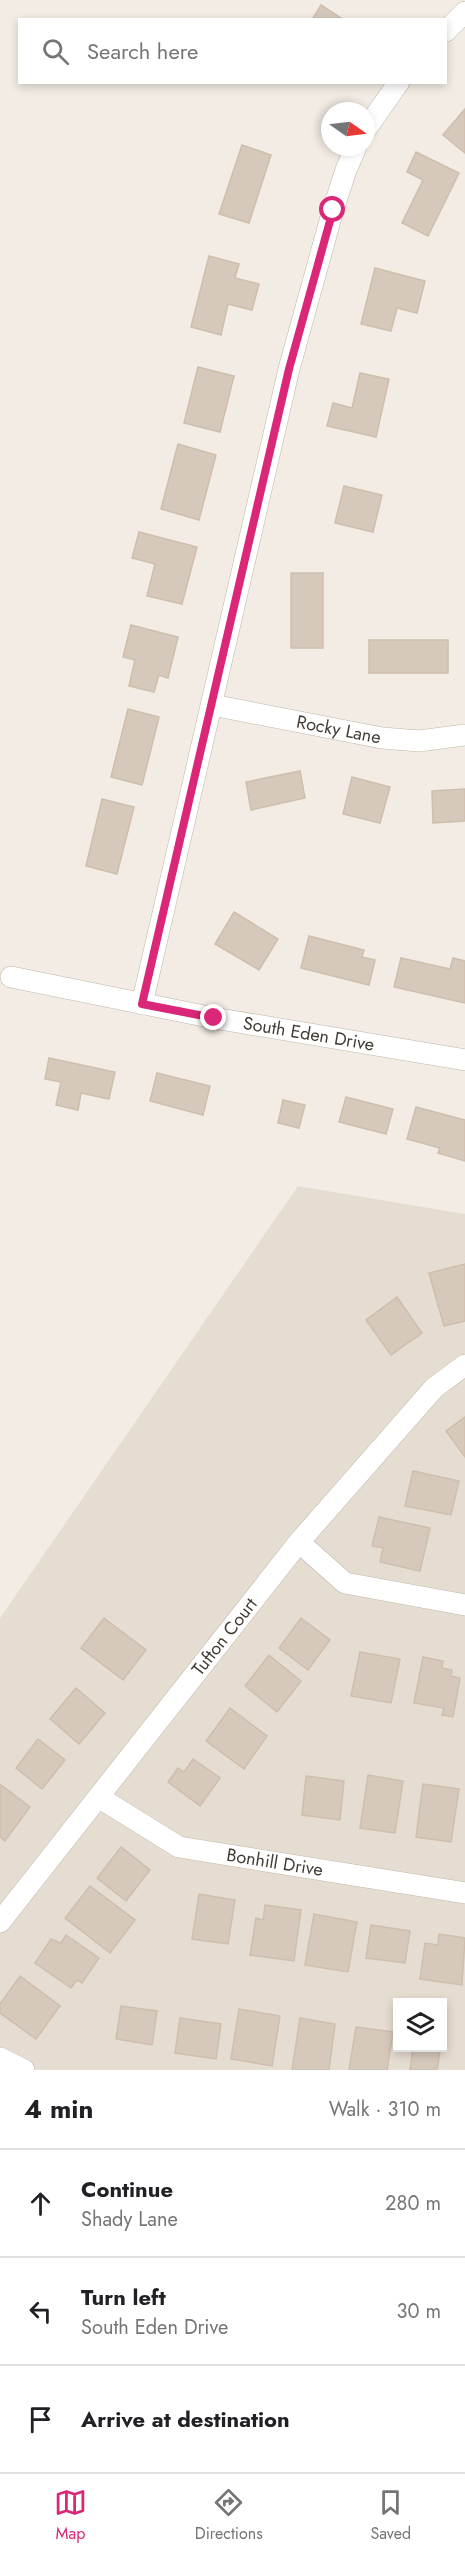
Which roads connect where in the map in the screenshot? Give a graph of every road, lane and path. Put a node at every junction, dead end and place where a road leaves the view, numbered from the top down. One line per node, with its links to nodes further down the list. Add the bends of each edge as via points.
1 (465, 12): 2 (street)
2 (447, 30)
3 (398, 84): 4 (street)
4 (375, 116)
5 (352, 156): 6 (street, via 289,369)
6 (212, 705): 7 (street, Rocky Lane, via 382,738 419,741); 9 (street)
7 (465, 735)
8 (11, 977): 9 (street, South Eden Drive)
9 (142, 1004): 10 (street, South Eden Drive)
10 (465, 1060)
11 (465, 1365): 12 (street, Tufton Court, via 434,1388)
12 (299, 1542): 13 (street, via 345,1583); 14 (street, Tufton Court)
13 (465, 1605)
14 (100, 1798): 15 (street, Bonhill Drive, via 179,1847); 16 (street, Tufton Court)
15 (465, 1893)
16 (0, 1922)
17 (0, 2058): 18 (street)
18 (24, 2070)

